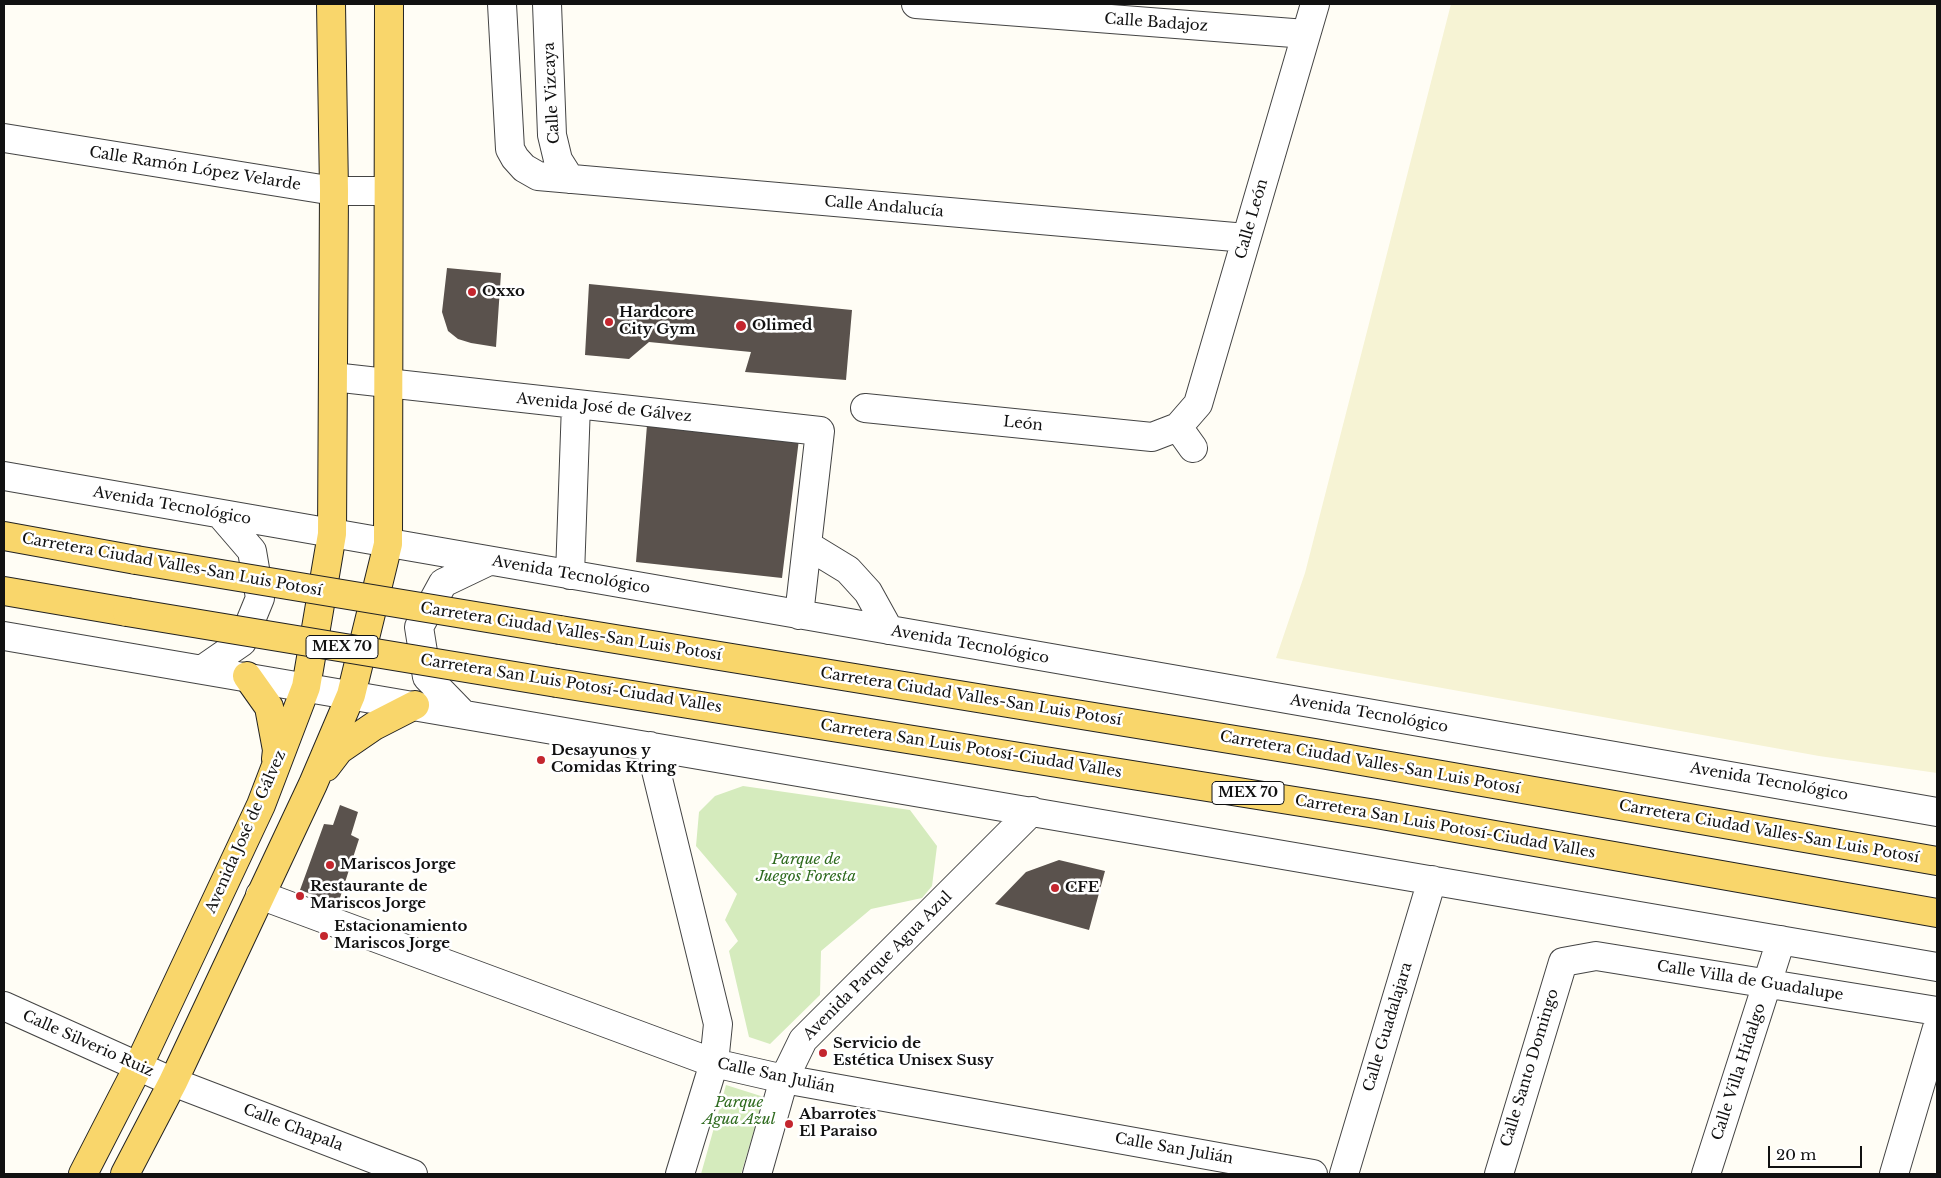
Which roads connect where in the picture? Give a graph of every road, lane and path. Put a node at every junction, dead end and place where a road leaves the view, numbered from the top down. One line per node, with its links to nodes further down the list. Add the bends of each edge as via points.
1 (331, 4): 10 (main road, Avenida José de Gálvez)
2 (389, 4): 11 (main road)
3 (502, 4): 9 (street, Calle Andalucía, via 510,149 524,168 538,176)
4 (547, 4): 9 (street, Calle Vizcaya, via 552,135 558,160)
5 (916, 4): 7 (street, Calle Badajoz)
6 (1315, 4): 7 (street, Calle León)
7 (1306, 34): 12 (street, Calle León)
8 (4, 138): 10 (street, Calle Ramón López Velarde)
9 (570, 179): 12 (street, Calle Andalucía)
10 (334, 191): 11 (street, Calle Ramón López Velarde); 13 (main road, Avenida José de Gálvez)
11 (387, 191): 14 (main road)
12 (1246, 238): 17 (street, Calle León)
13 (332, 378): 14 (street, Avenida José de Gálvez); 20 (main road, Avenida José de Gálvez)
14 (388, 384): 15 (street, Avenida José de Gálvez); 22 (main road)
15 (576, 404): 23 (street, Avenida José de Gálvez, via 820,431); 25 (street)
16 (865, 408): 17 (street, León)
17 (1186, 438)
18 (4, 476): 19 (street, Avenida Tecnológico)
19 (221, 515): 20 (street, Avenida Tecnológico); 30 (street, via 252,551 260,598 242,642)
20 (332, 534): 22 (street, Avenida Tecnológico); 32 (main road, Avenida José de Gálvez)
21 (4, 536): 41 (main road, Carretera Ciudad Valles-San Luis Potosí, bridge, via 145,562 1315,753)
22 (388, 544): 24 (street, Avenida Tecnológico); 33 (main road)
23 (807, 545): 27 (street); 28 (street, via 848,570 868,592)
24 (489, 561): 25 (street, Avenida Tecnológico); 35 (street, via 443,583 420,627 427,677)
25 (570, 575): 27 (street, Avenida Tecnológico)
26 (4, 591): 44 (main road, Carretera San Luis Potosí-Ciudad Valles / MEX 70, bridge, via 1376,814)
27 (798, 615): 28 (street, Avenida Tecnológico)
28 (889, 630): 40 (street, Avenida Tecnológico)
29 (4, 636): 30 (street)
30 (203, 669): 31 (street)
31 (247, 676): 32 (street); 37 (main road, via 269,707 277,750)
32 (306, 686): 33 (street); 37 (main road, Avenida José de Gálvez)
33 (351, 695): 34 (street); 38 (main road)
34 (415, 705): 35 (street); 38 (main road, via 374,726 339,750)
35 (462, 713): 36 (street)
36 (650, 746): 39 (street); 52 (street, via 718,1024)
37 (271, 783): 53 (main road, Avenida José de Gálvez)
38 (313, 784): 43 (main road)
39 (1032, 811): 42 (street); 54 (street, Avenida Parque Agua Azul, via 803,1040)
40 (1937, 812)
41 (1937, 861)
42 (1432, 880): 45 (street); 62 (street, Calle Guadalajara)
43 (260, 896): 52 (street, Calle San Julián); 55 (main road)
44 (1937, 912)
45 (1780, 940): 47 (street); 48 (street, Calle Villa Hidalgo)
46 (1562, 962): 48 (street, Calle Villa de Guadalupe, via 1596,956); 63 (street, Calle Santo Domingo)
47 (1937, 967)
48 (1766, 984): 50 (street, Calle Villa de Guadalupe); 64 (street, Calle Villa Hidalgo)
49 (4, 1006): 53 (street, Calle Silverio Ruiz)
50 (1937, 1011)
51 (1937, 1028): 65 (street)
52 (714, 1063): 54 (street, Calle San Julián); 59 (street)
53 (138, 1067): 55 (street, Calle Silverio Ruiz); 56 (main road, Avenida José de Gálvez)
54 (784, 1079): 60 (street, Avenida Parque Agua Azul); 61 (street, Calle San Julián)
55 (173, 1082): 57 (main road); 58 (street, Calle Chapala)
56 (83, 1174)
57 (125, 1174)
58 (412, 1174)
59 (680, 1174)
60 (757, 1174)
61 (1313, 1174)
62 (1344, 1174)
63 (1499, 1174)
64 (1706, 1174)
65 (1894, 1174)

